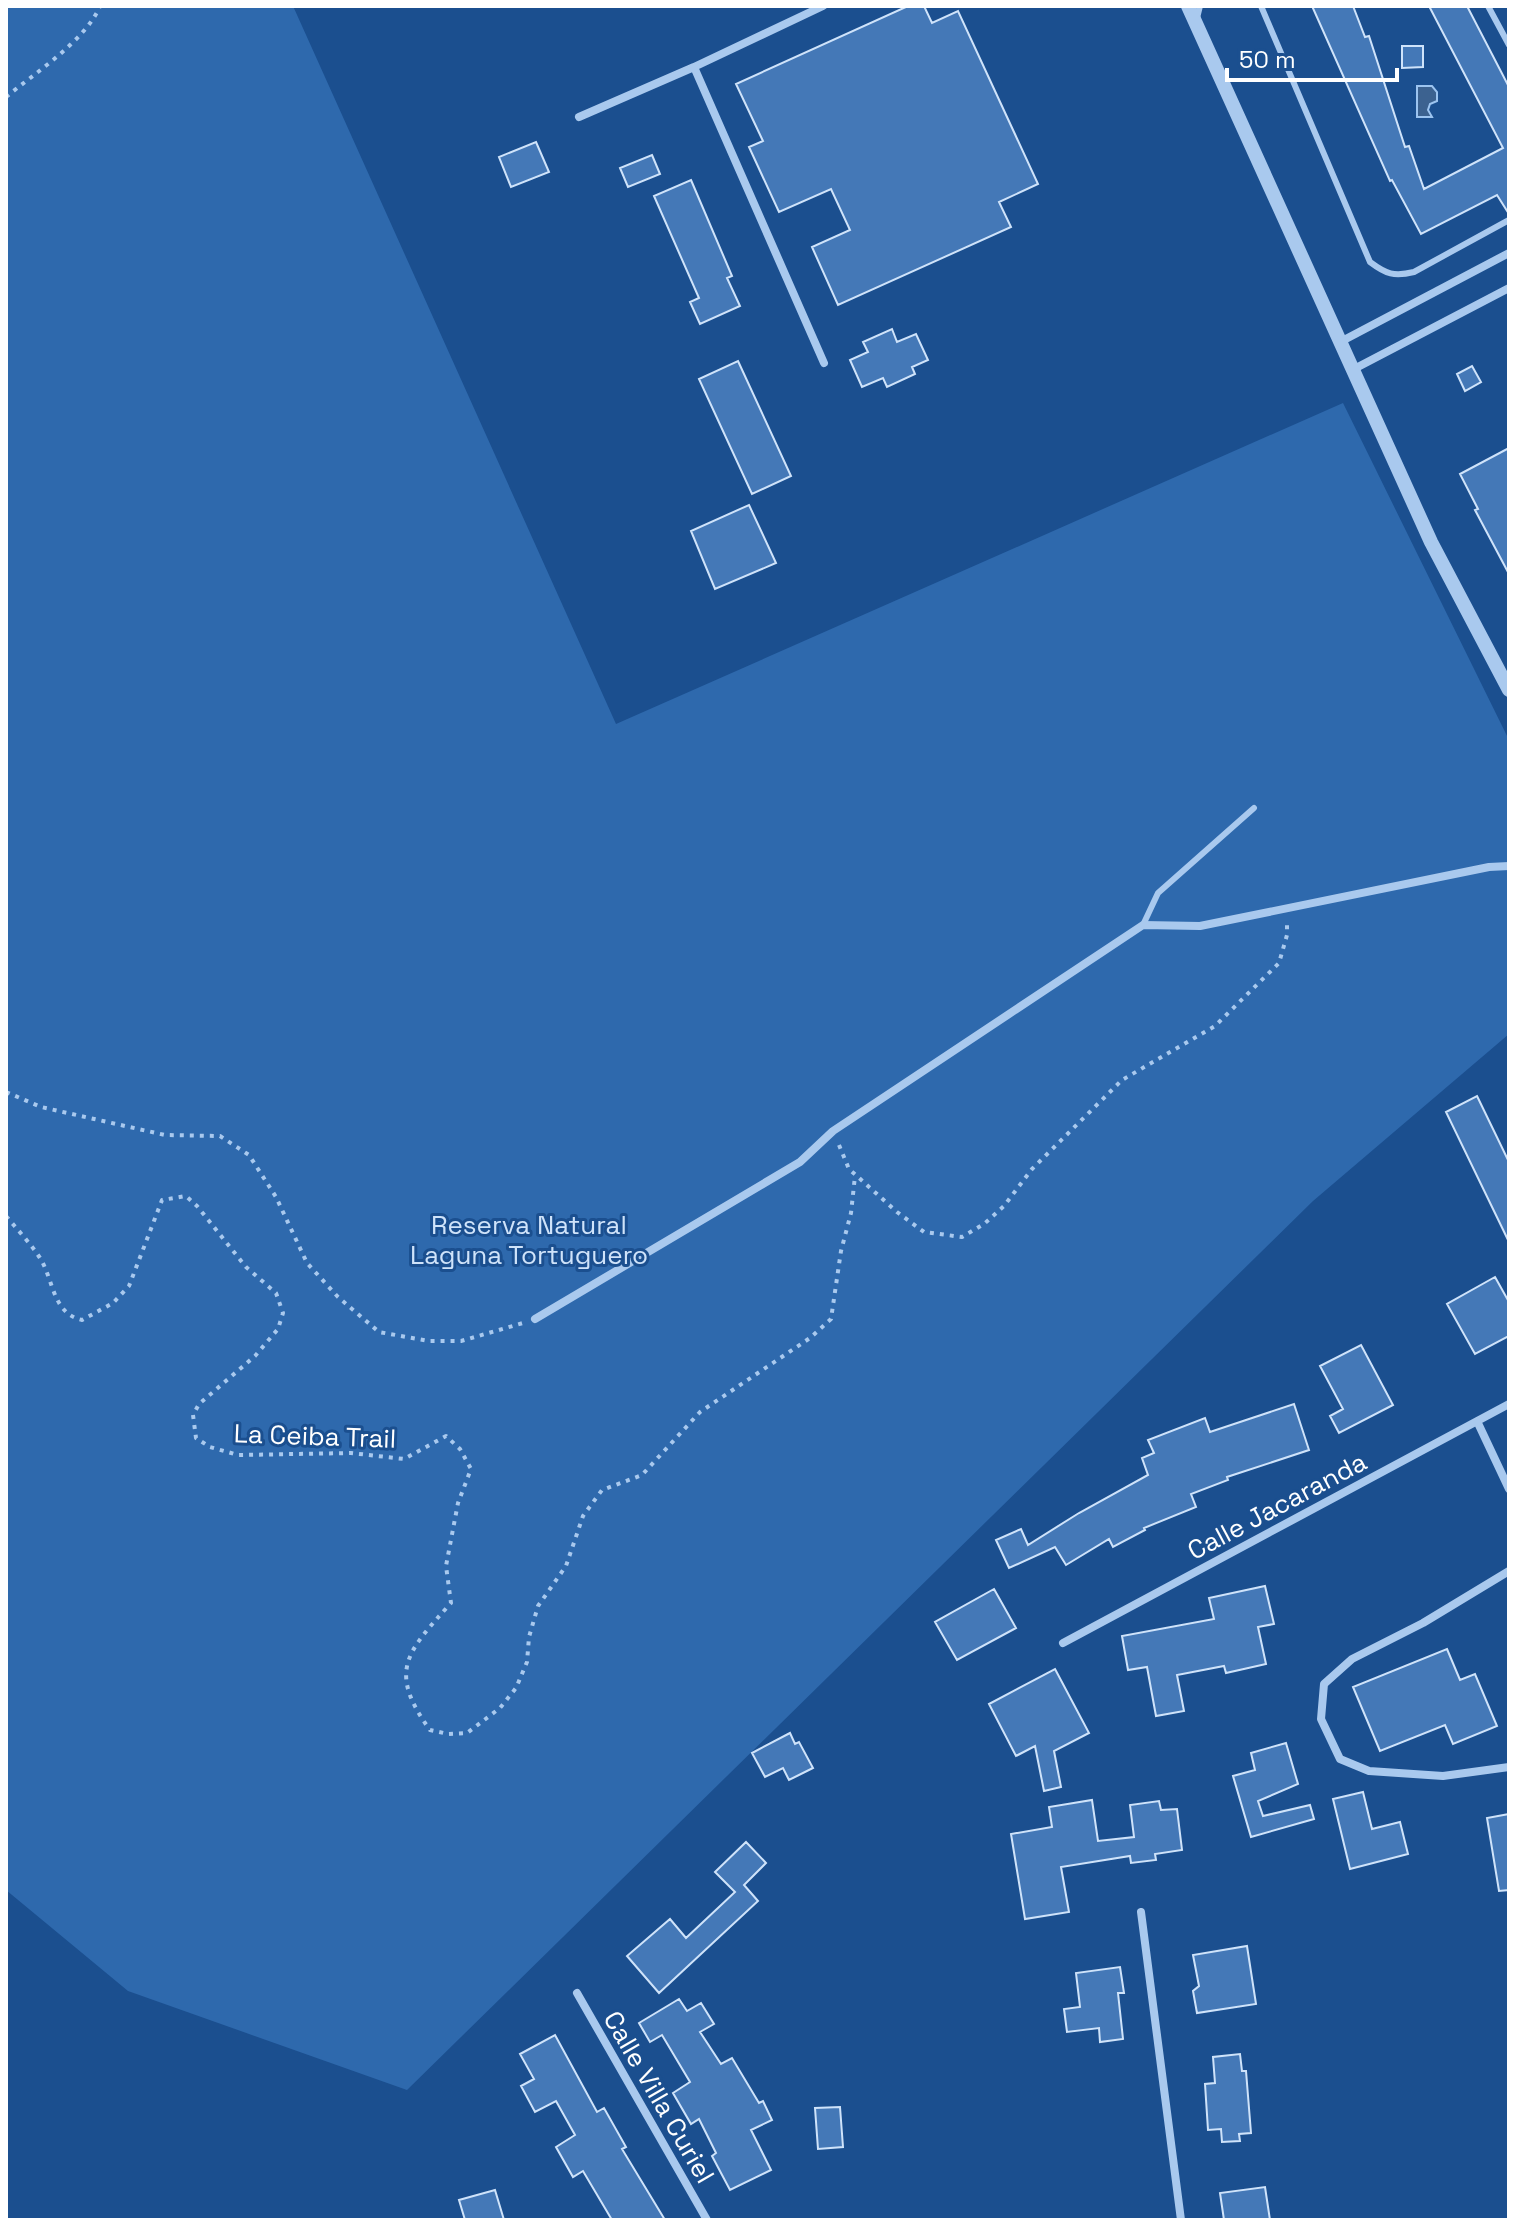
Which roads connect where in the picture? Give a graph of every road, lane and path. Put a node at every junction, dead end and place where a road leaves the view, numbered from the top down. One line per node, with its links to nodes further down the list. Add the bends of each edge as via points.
1 (100, 6): 10 (path, via 95,19)
2 (823, 6): 9 (street)
3 (1188, 6): 7 (street)
4 (1200, 6): 7 (lane)
5 (1261, 6): 12 (lane, via 1370,262 1386,274 1414,272)
6 (1488, 6): 8 (lane)
7 (1196, 21): 15 (street)
8 (1509, 45)
9 (694, 67): 11 (street); 16 (street)
10 (6, 97)
11 (579, 117)
12 (1509, 220)
13 (1509, 253): 15 (street)
14 (1509, 288): 17 (street)
15 (1342, 341): 17 (street)
16 (824, 363)
17 (1354, 369): 18 (street, via 1431,542)
18 (1509, 690)
19 (1254, 808): 22 (lane, via 1158,893)
20 (1509, 866): 21 (street)
21 (1287, 908): 22 (street, via 1200,926); 25 (path, via 1279,963 1215,1026 1122,1080 984,1224 962,1237 924,1232)
22 (1143, 925): 24 (street)
23 (6, 1092): 27 (path, via 41,1107 165,1135 220,1136 249,1155 307,1263 379,1332 461,1341)
24 (833, 1131): 25 (path); 27 (street, via 800,1162)
25 (855, 1176): 26 (path, La Ceiba Trail, via 831,1319 700,1412 642,1475 602,1490 583,1516 566,1566 538,1606 516,1688 467,1733 448,1734 430,1730 418,1715 406,1690 404,1668 451,1603 446,1566 458,1503 471,1469 460,1449 446,1436 404,1459 351,1453 238,1455 210,1447 196,1438 193,1415 278,1329 283,1313 276,1293 246,1267 186,1196 162,1200 129,1286 103,1309 82,1320 72,1318 58,1303 41,1258)
26 (6, 1216)
27 (535, 1319)
28 (1509, 1404): 29 (street, Calle Jacaranda)
29 (1477, 1421): 30 (street); 32 (street, Calle Jacaranda)
30 (1509, 1489)
31 (1509, 1571): 33 (street, via 1352,1659 1324,1684 1321,1719 1340,1759 1369,1771 1443,1776)
32 (1063, 1643)
33 (1509, 1767)
34 (1141, 1912): 37 (street)
35 (577, 1993): 36 (street, Calle Villa Curiel)
36 (707, 2220)
37 (1181, 2220)

